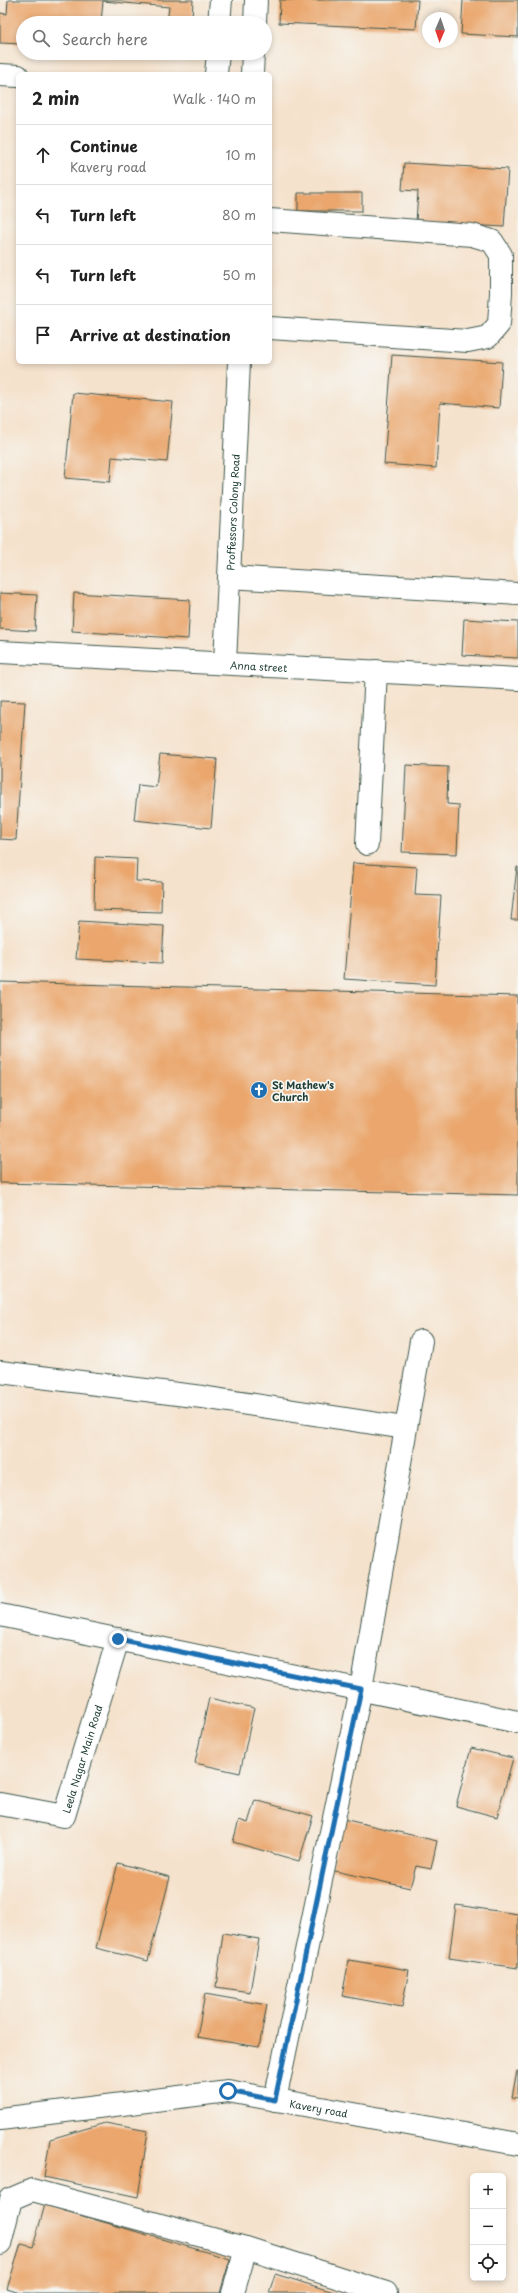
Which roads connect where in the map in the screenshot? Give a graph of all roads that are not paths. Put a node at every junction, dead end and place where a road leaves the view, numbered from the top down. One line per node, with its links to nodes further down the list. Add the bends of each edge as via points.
1 (221, 0): 3 (street)
2 (256, 0): 4 (street)
3 (220, 16)
4 (255, 16)
5 (217, 60): 7 (street)
6 (253, 60): 8 (street)
7 (216, 72)
8 (252, 72)
9 (0, 75): 10 (street)
10 (16, 76)
11 (272, 220): 12 (street, via 472,235 492,241 501,255 501,293 499,324 488,337 468,341)
12 (272, 328)
13 (239, 364): 14 (street, Proffessors Colony Road)
14 (229, 577): 15 (street); 17 (street, Proffessors Colony Road)
15 (518, 594)
16 (0, 652): 17 (street, Anna street)
17 (225, 663): 18 (street, Anna street)
18 (376, 671): 19 (street, Anna street); 20 (street)
19 (518, 679)
20 (367, 844)
21 (421, 1341): 23 (street)
22 (0, 1372): 23 (street, via 202,1397)
23 (405, 1428): 26 (street)
24 (0, 1615): 25 (street)
25 (118, 1639): 26 (street); 28 (street, Leela Nagar Main Road, via 64,1816)
26 (361, 1689): 27 (street); 29 (street)
27 (518, 1722)
28 (0, 1804)
29 (275, 2100): 30 (street, Kavery road, via 228,2091); 31 (street, Kavery road)
30 (0, 2119)
31 (518, 2144)
32 (0, 2244): 33 (street, via 11,2199 32,2190)
33 (246, 2248): 34 (street); 35 (street)
34 (233, 2293)
35 (386, 2293)

